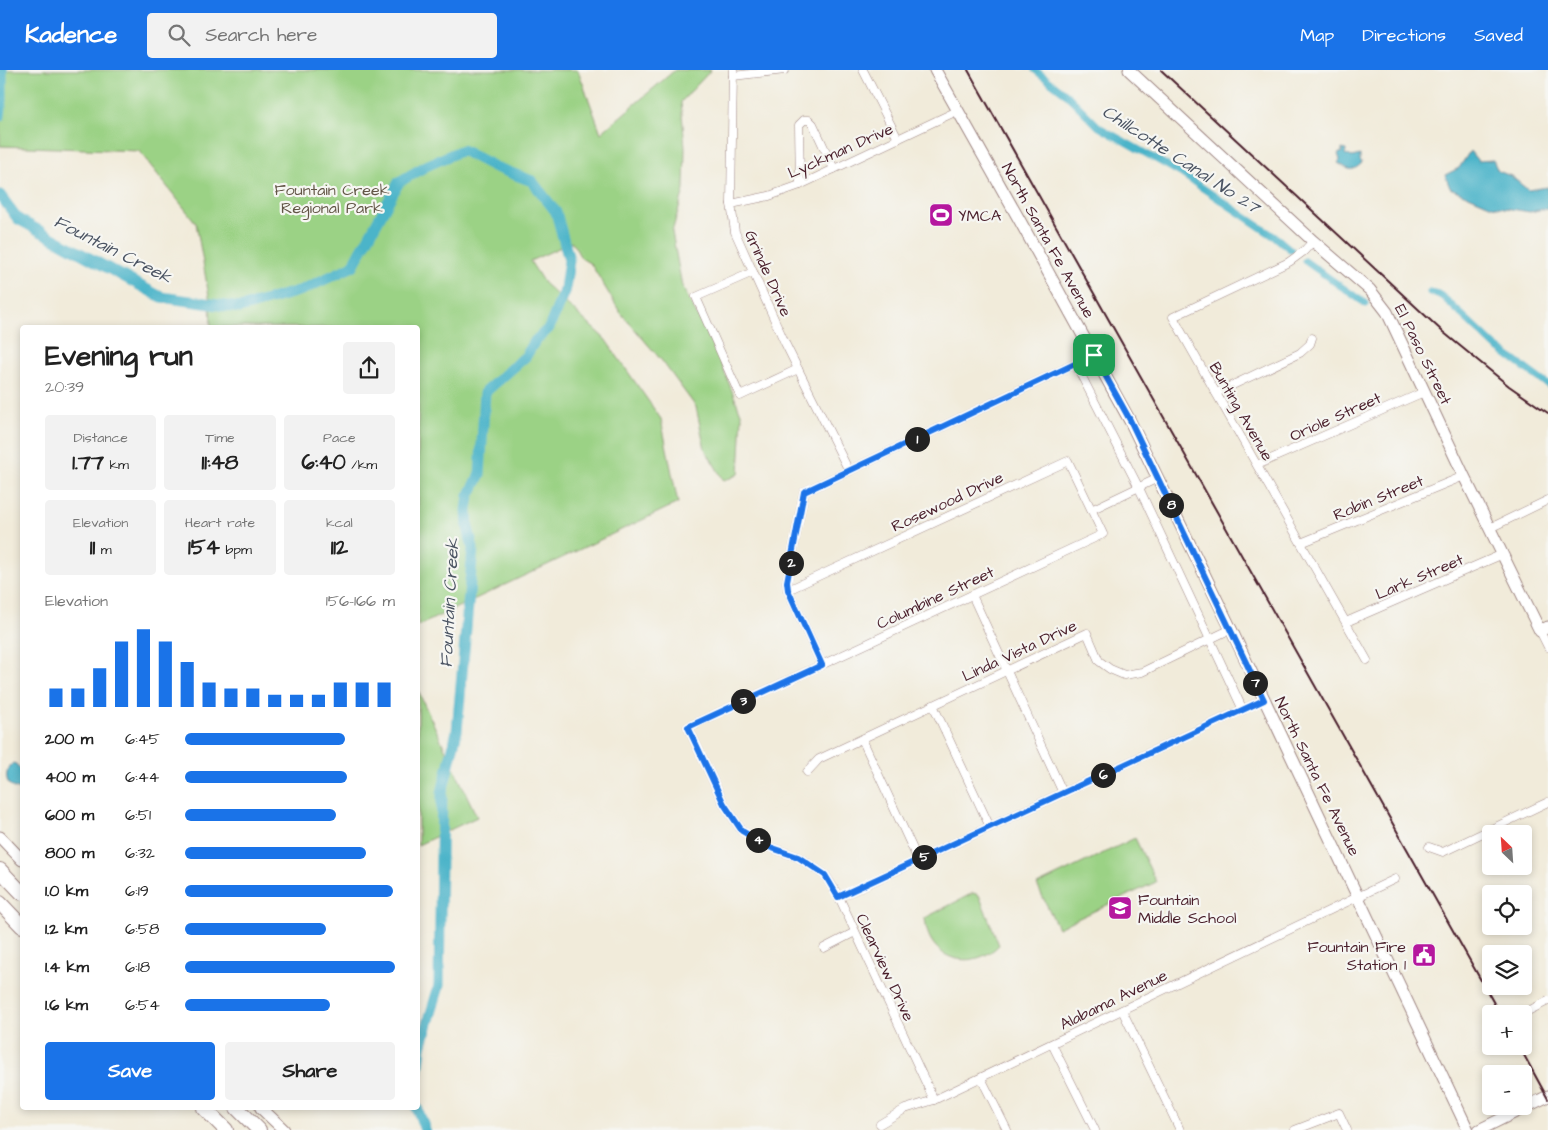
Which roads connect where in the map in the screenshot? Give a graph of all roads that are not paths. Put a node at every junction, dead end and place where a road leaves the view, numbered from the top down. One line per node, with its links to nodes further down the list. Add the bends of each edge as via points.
1 (785, 70): 5 (street)
2 (863, 70): 7 (street)
3 (935, 70): 6 (main road, North Santa Fe Avenue)
4 (1129, 70): 11 (main road, El Paso Street)
5 (733, 73): 10 (street, Grinde Drive)
6 (957, 111): 7 (street, Lyckman Drive); 14 (main road, North Santa Fe Avenue)
7 (898, 139): 8 (street, Lyckman Drive)
8 (834, 169): 9 (street, Lyckman Drive); 9 (street, via 813,124 804,120 799,125)
9 (800, 185): 10 (street, Lyckman Drive)
10 (731, 204): 12 (street, Grinde Drive, via 735,232)
11 (1313, 241): 17 (main road, El Paso Street, via 1370,290 1387,312); 18 (street, Bunting Avenue, via 1289,262 1173,317)
12 (753, 272): 16 (street, Grinde Drive); 16 (street, via 696,297 740,396)
13 (1312, 338): 18 (street, via 1300,353)
14 (1094, 355): 15 (street); 22 (main road, North Santa Fe Avenue)
15 (1076, 364): 20 (street); 23 (street)
16 (798, 369): 20 (street, Grinde Drive)
17 (1424, 392): 19 (street, Oriole Street); 21 (main road, El Paso Street)
18 (1216, 393): 19 (street, Bunting Avenue)
19 (1257, 465): 27 (street, Bunting Avenue)
20 (848, 471): 29 (street, via 804,492)
21 (1464, 476): 26 (main road, El Paso Street); 27 (street, Robin Street)
22 (1158, 478): 23 (street); 32 (main road, North Santa Fe Avenue)
23 (1138, 488): 25 (street); 34 (street)
24 (1548, 500): 26 (street)
25 (1091, 510): 29 (street, Rosewood Drive, via 1068,461); 30 (street, Columbine Street, via 1103,534)
26 (1490, 528): 28 (main road, El Paso Street)
27 (1301, 543): 31 (street, Bunting Avenue)
28 (1503, 554): 31 (street, Lark Street); 33 (main road, El Paso Street)
29 (788, 590): 37 (street)
30 (972, 595): 37 (street, Columbine Street); 38 (street)
31 (1346, 622): 36 (street, Bunting Avenue)
32 (1231, 629): 34 (street, Linda Vista Drive); 39 (main road, North Santa Fe Avenue)
33 (1544, 629): 35 (street, El Paso Street)
34 (1210, 639): 38 (street, Linda Vista Drive, via 1142,672 1124,675 1099,661 1087,633); 41 (street)
35 (1548, 647)
36 (1367, 660)
37 (822, 665): 42 (street, Columbine Street)
38 (1006, 670): 40 (street, Linda Vista Drive); 45 (street)
39 (1264, 700): 41 (street); 56 (main road, North Santa Fe Avenue)
40 (933, 705): 43 (street, Linda Vista Drive); 47 (street)
41 (1243, 710): 45 (street)
42 (688, 727): 55 (street, Clearview Drive, via 724,804 742,831 769,847 798,857 825,875)
43 (862, 739): 44 (street, Linda Vista Drive, via 819,759); 51 (street)
44 (807, 772)
45 (1063, 793): 47 (street)
46 (1548, 803): 49 (street, via 1443,852)
47 (990, 827): 51 (street)
48 (0, 837): 50 (main road)
49 (1429, 847)
50 (20, 858)
51 (918, 860): 55 (street)
52 (0, 870): 54 (highway)
53 (1395, 879): 56 (street, Alabama Avenue)
54 (20, 891)
55 (838, 897): 59 (street, Clearview Drive)
56 (1358, 897): 63 (street, Alabama Avenue); 80 (main road, North Santa Fe Avenue)
57 (0, 903): 58 (highway)
58 (20, 924)
59 (855, 932): 60 (street); 67 (street, Clearview Drive)
60 (824, 948)
61 (1548, 1001): 62 (street)
62 (1532, 1009)
63 (1122, 1010): 64 (street, Alabama Avenue); 77 (street)
64 (1052, 1044): 65 (street, Alabama Avenue); 76 (street)
65 (981, 1078): 67 (street, Alabama Avenue); 75 (street)
66 (1548, 1096): 81 (main road)
67 (934, 1100): 71 (street, Alabama Avenue, via 905,1109)
68 (206, 1110): 72 (highway)
69 (238, 1110): 73 (highway)
70 (263, 1110): 74 (main road)
71 (880, 1124)
72 (226, 1130)
73 (259, 1130)
74 (284, 1130)
75 (1007, 1130)
76 (1095, 1130)
77 (1180, 1130)
78 (1295, 1130): 79 (street, via 1339,1113)
79 (1347, 1130)
80 (1468, 1130)
81 (1479, 1130)

